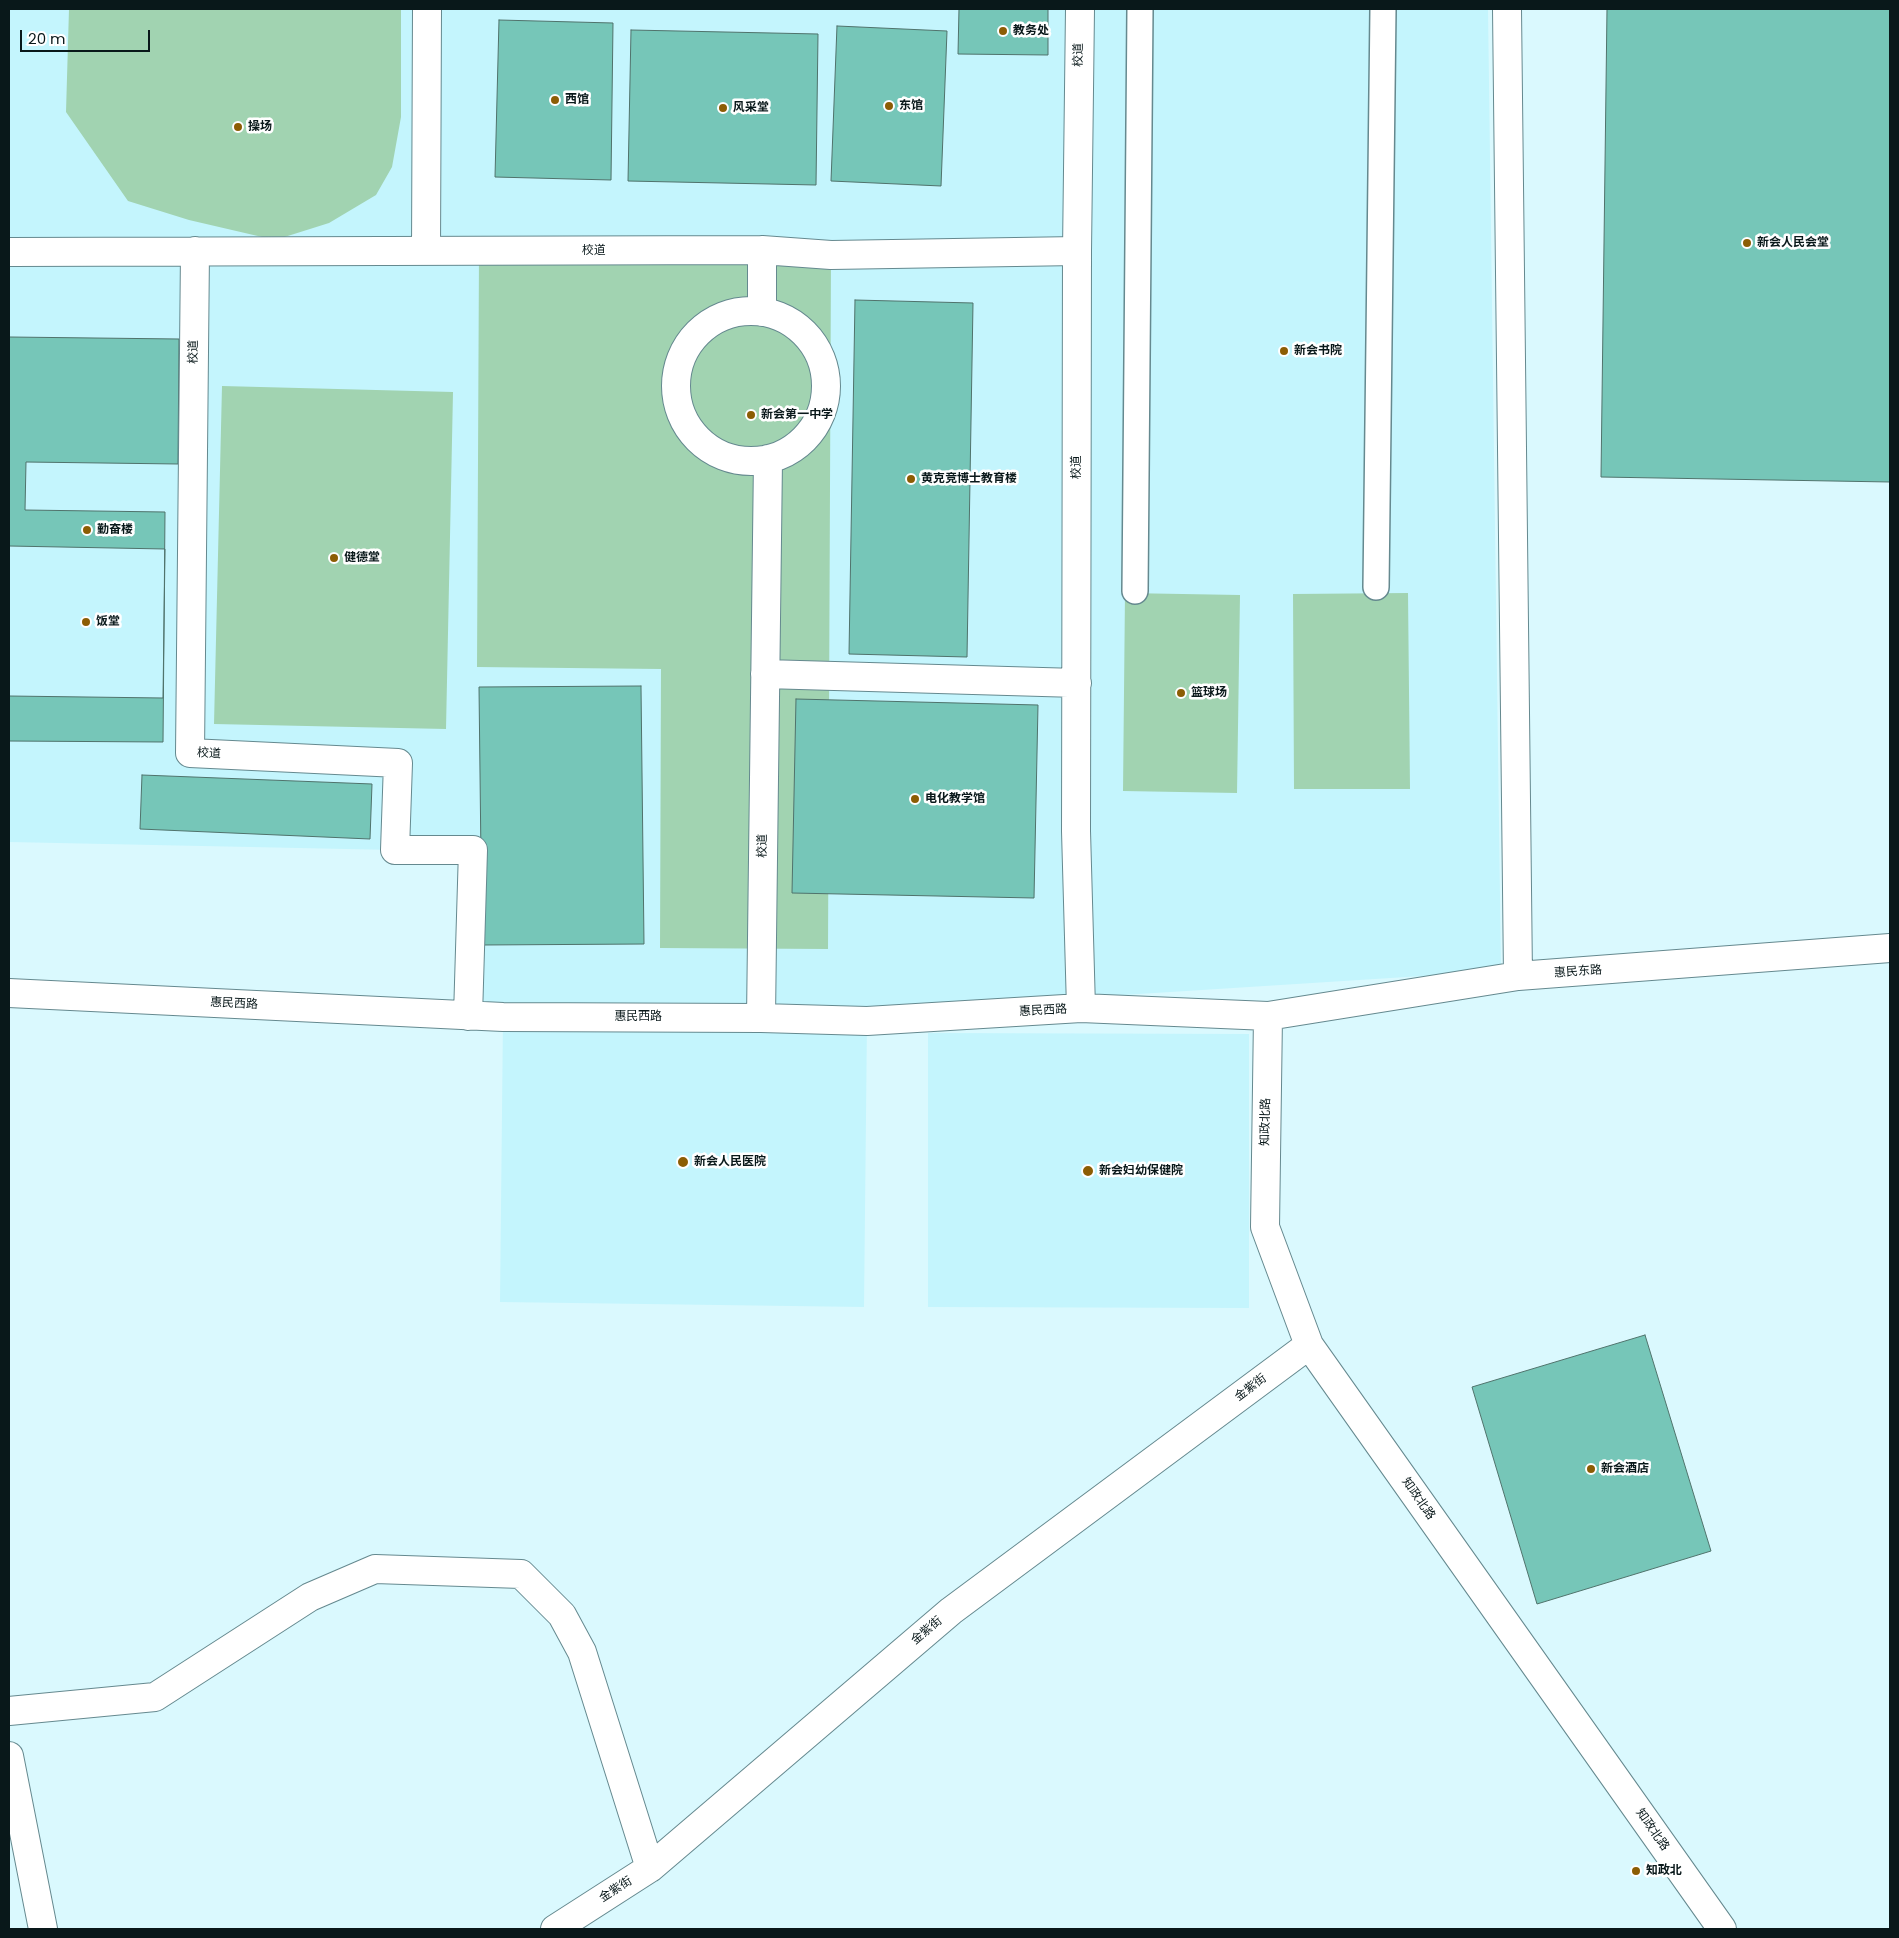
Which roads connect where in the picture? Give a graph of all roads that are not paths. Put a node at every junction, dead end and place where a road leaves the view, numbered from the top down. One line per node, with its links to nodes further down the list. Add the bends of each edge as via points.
1 (427, 9): 8 (street)
2 (1080, 9): 9 (street, 校道)
3 (1140, 9): 14 (lane)
4 (1383, 9): 13 (lane)
5 (1507, 9): 18 (street)
6 (762, 250): 8 (street, 校道); 9 (street, 校道, via 831,255); 11 (street)
7 (195, 251): 8 (street, 校道); 10 (street, 校道); 21 (street, 校道, via 190,753 398,763 395,850 473,850)
8 (426, 251)
9 (1077, 251): 16 (street, 校道)
10 (9, 252)
11 (762, 312): 12 (street, via 788,320 808,336 822,358 827,384 823,409 811,432 792,450); 12 (street, via 737,312 712,322 694,337 682,356 676,379 678,402 686,424 701,442 722,455 744,461)
12 (768, 459): 15 (street, 校道)
13 (1376, 587)
14 (1136, 590)
15 (765, 674): 16 (street); 23 (street, 校道)
16 (1077, 683): 20 (street, 校道)
17 (1890, 948): 18 (street, 惠民东路)
18 (1518, 976): 22 (street, 惠民东路)
19 (9, 993): 21 (street, 惠民西路)
20 (1080, 1008): 22 (street, 惠民西路); 23 (street, 惠民西路, via 866,1021)
21 (468, 1016): 23 (street, 惠民西路)
22 (1268, 1016): 24 (street, 知政北路, via 1265,1227)
23 (761, 1018)
24 (1310, 1345): 27 (street, 金紫街, via 951,1611); 30 (street, 知政北路)
25 (9, 1712): 27 (street, via 155,1698 310,1598 375,1569 521,1574 562,1615 582,1652)
26 (9, 1756): 28 (street)
27 (650, 1868): 29 (street, 金紫街)
28 (43, 1929)
29 (555, 1929)
30 (1722, 1929)

